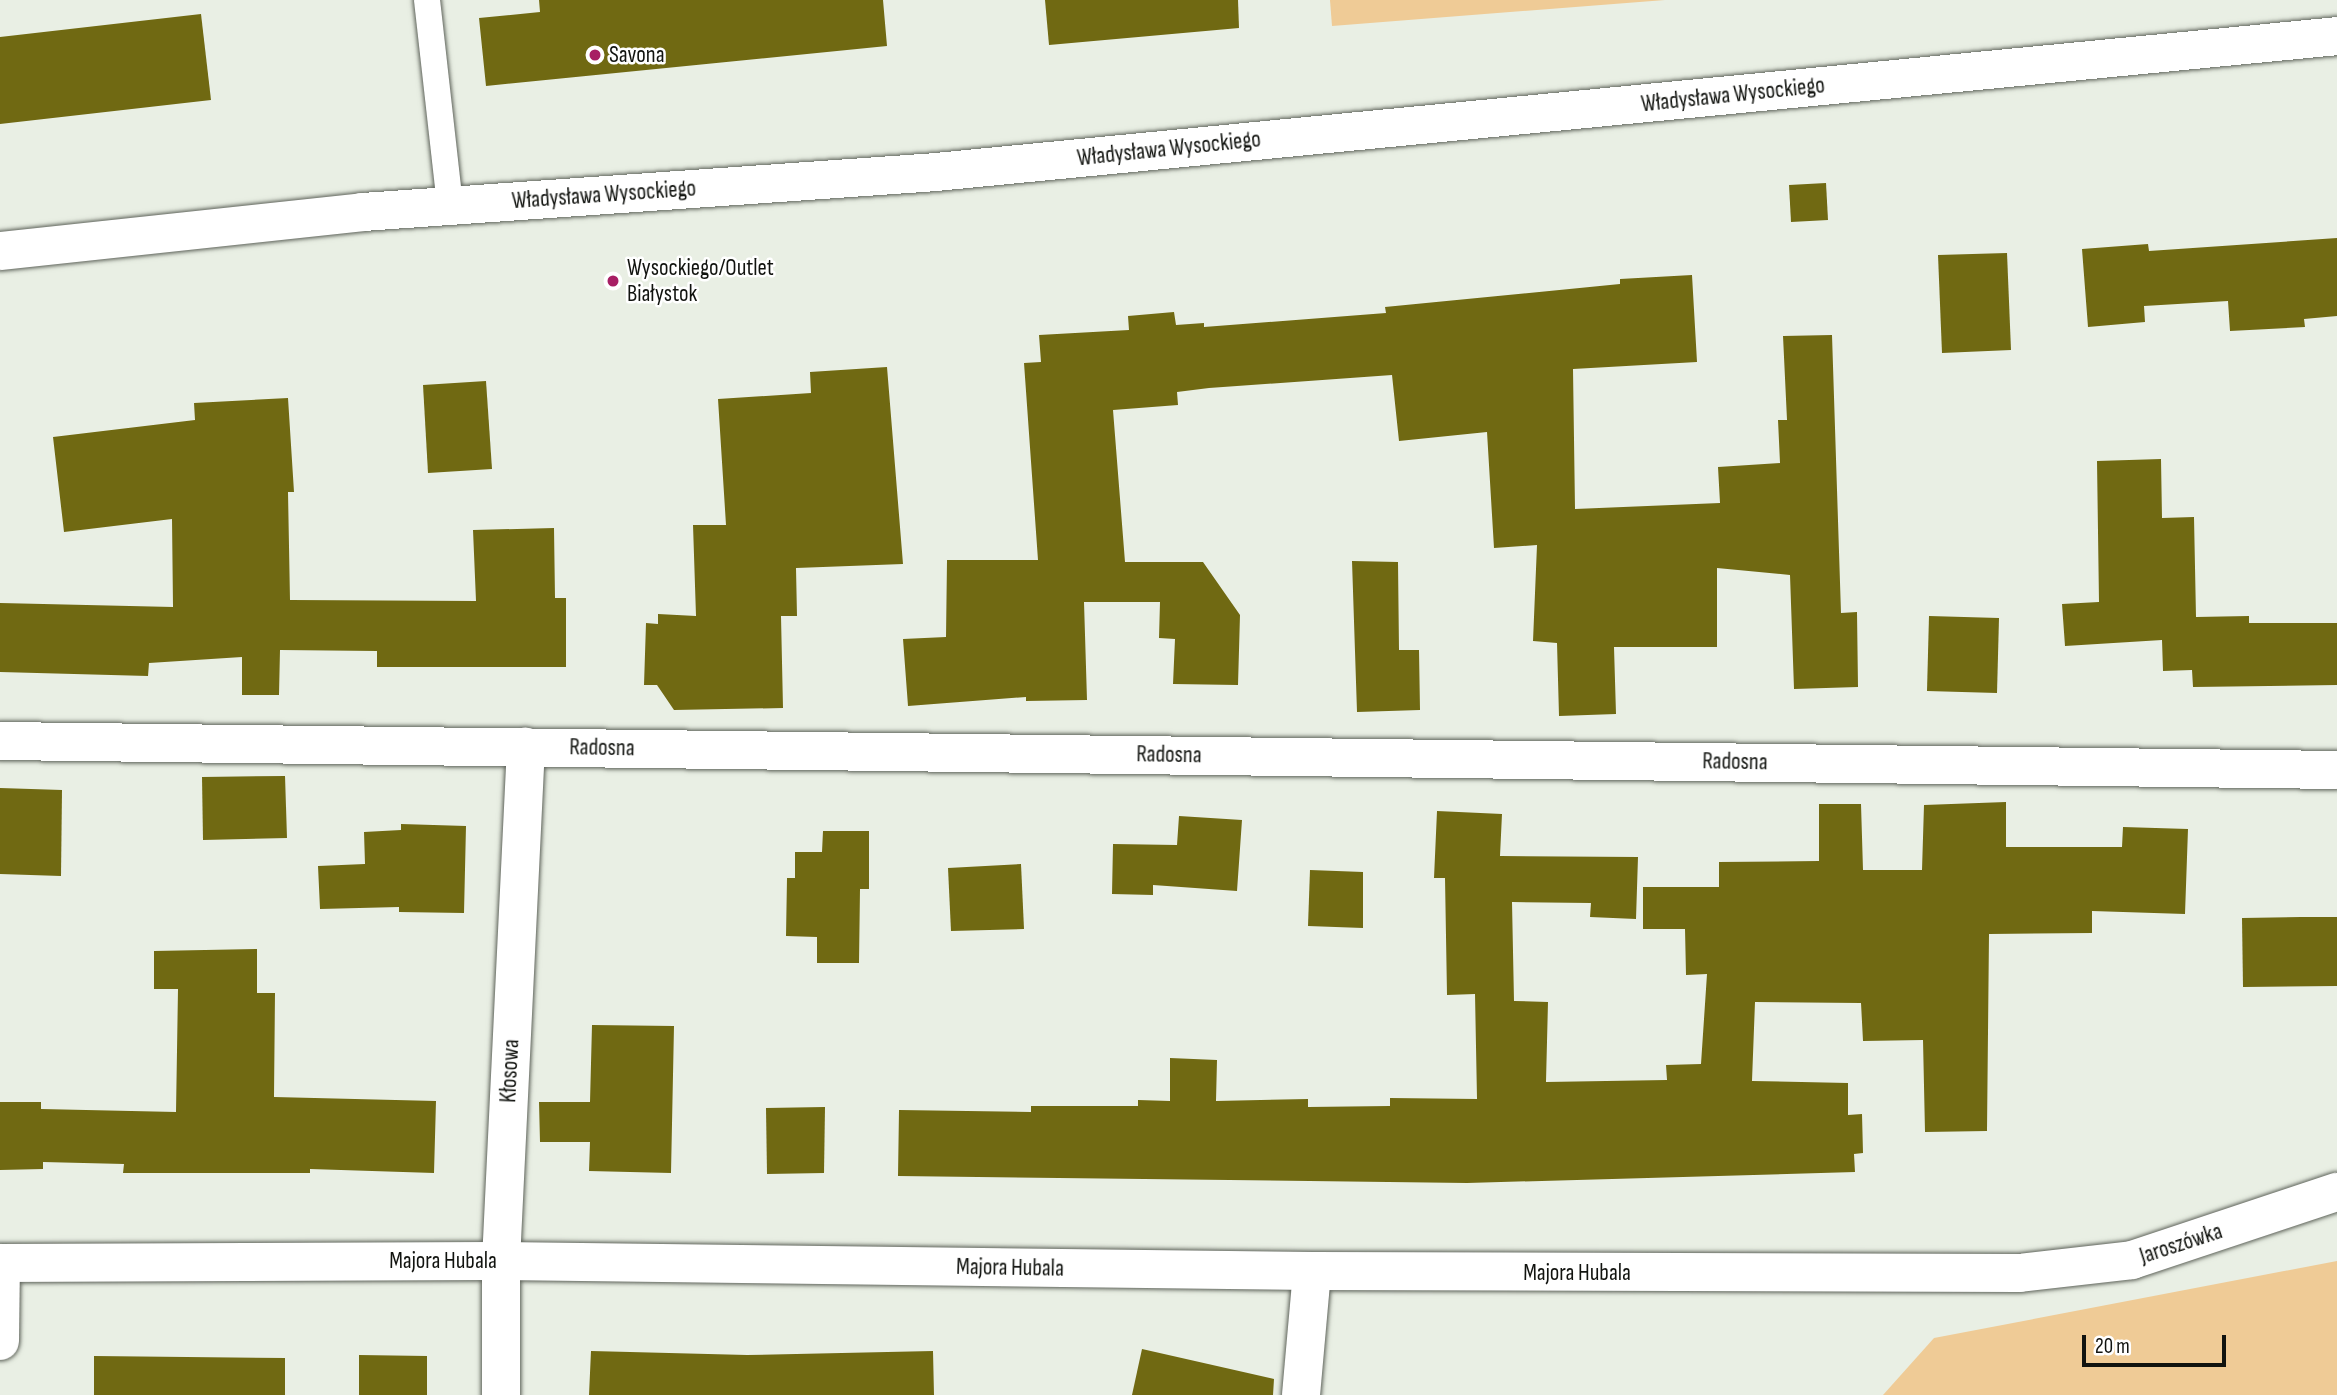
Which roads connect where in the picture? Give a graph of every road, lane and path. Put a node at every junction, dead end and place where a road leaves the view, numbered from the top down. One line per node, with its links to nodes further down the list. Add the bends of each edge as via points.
1 (427, 0): 3 (lane)
2 (2337, 36): 3 (street, Władysława Wysockiego, via 950,171)
3 (450, 205): 4 (street, Władysława Wysockiego)
4 (0, 251)
5 (0, 741): 6 (street, Radosna)
6 (526, 747): 7 (street, Radosna); 9 (street, Kłosowa)
7 (2337, 770)
8 (2337, 1192): 12 (street, Jaroszówka, via 2132,1260)
9 (501, 1261): 10 (street, Majora Hubala); 11 (street, Majora Hubala); 14 (street, Kłosowa)
10 (1, 1263): 13 (street)
11 (1312, 1271): 12 (street, Majora Hubala); 15 (street)
12 (2020, 1273)
13 (0, 1341)
14 (500, 1395)
15 (1301, 1395)

